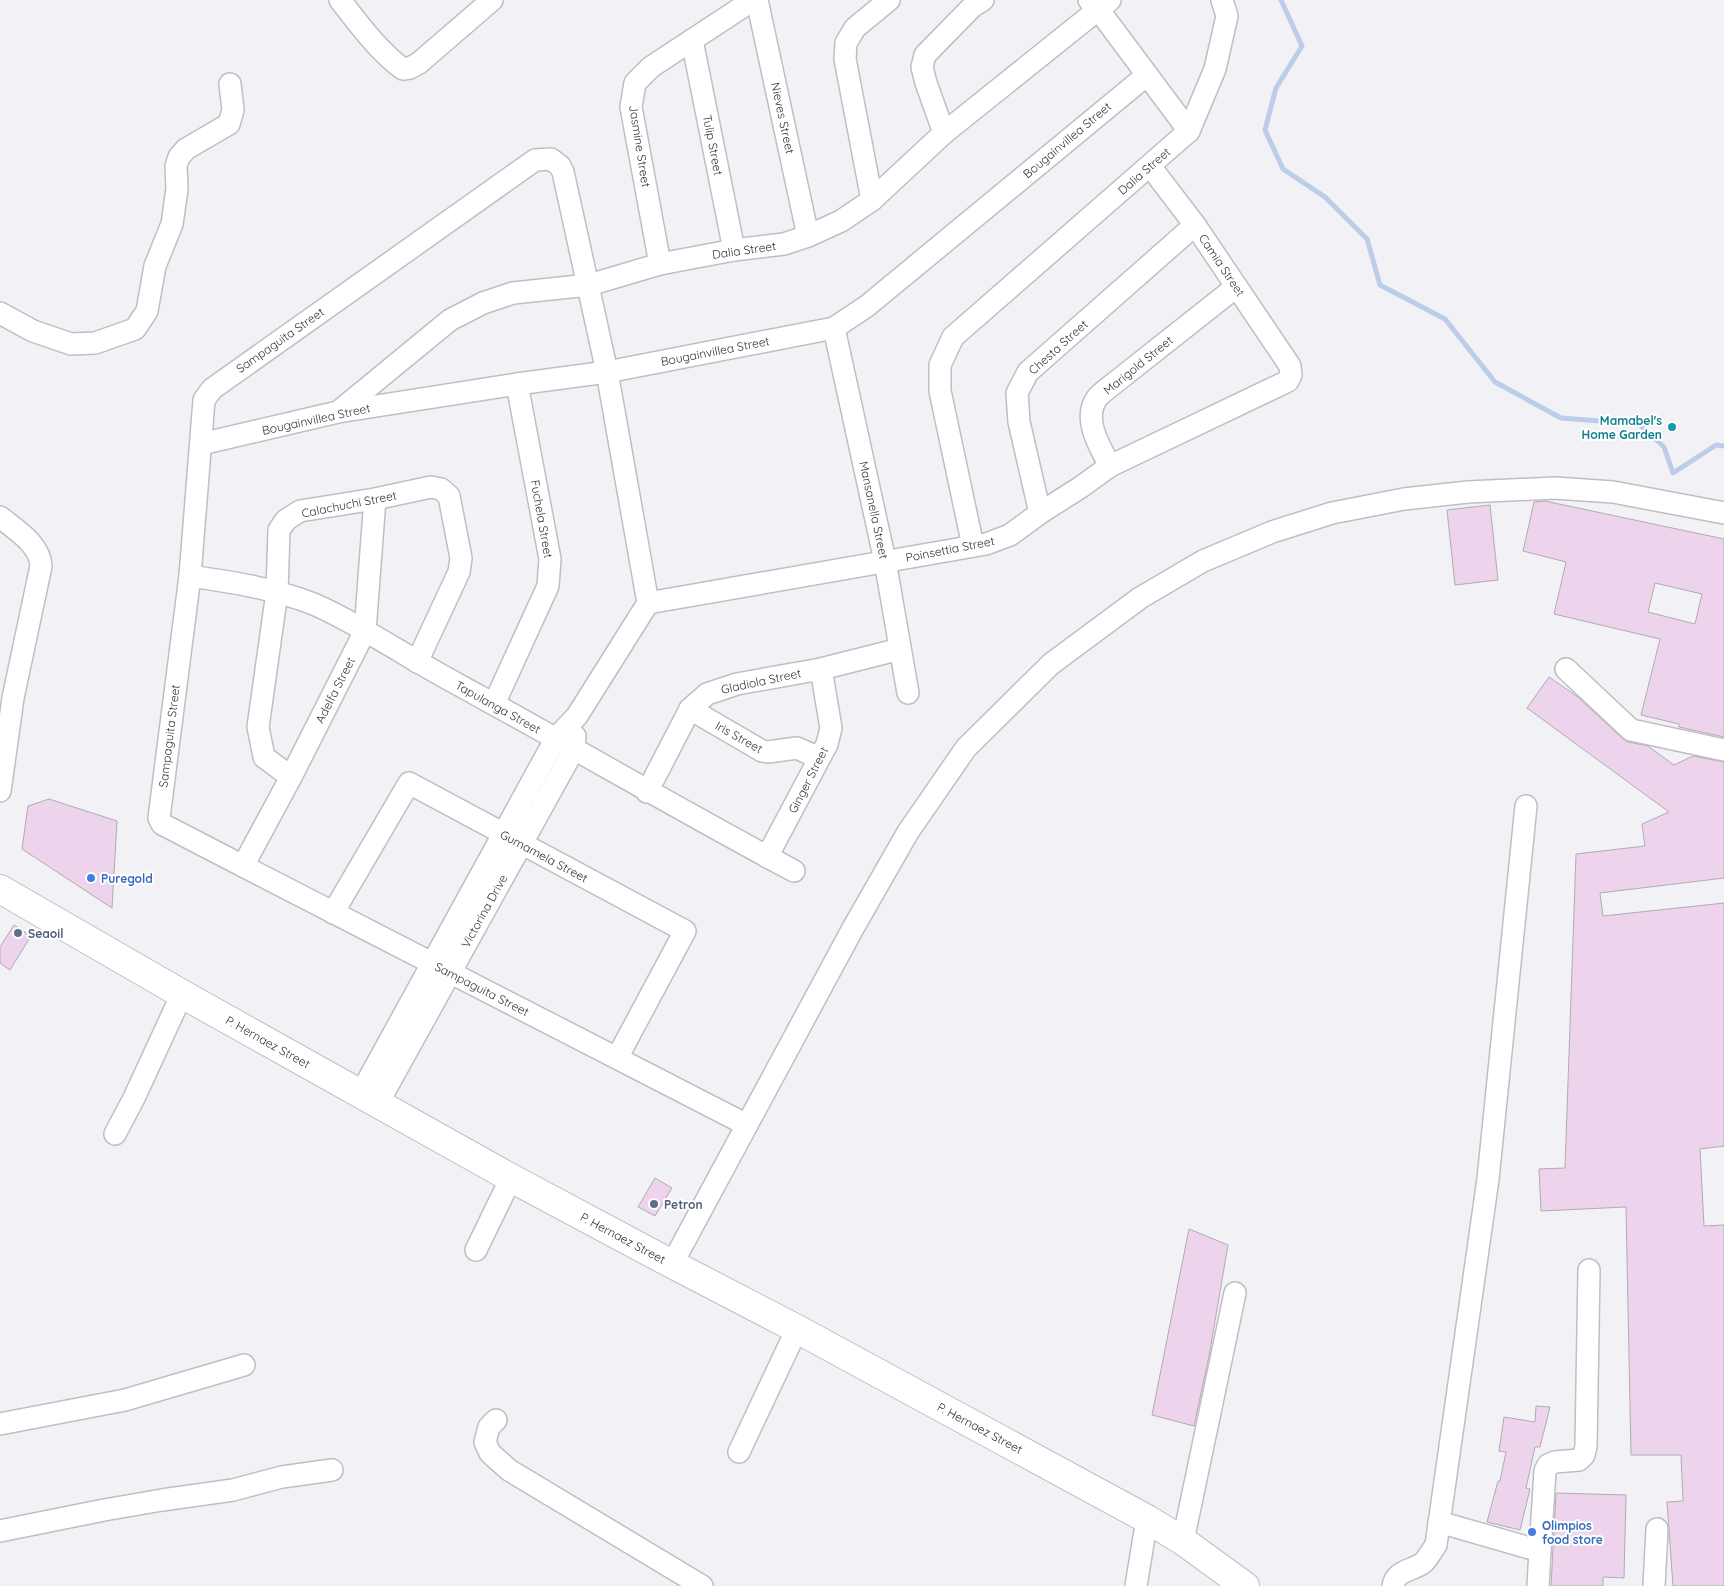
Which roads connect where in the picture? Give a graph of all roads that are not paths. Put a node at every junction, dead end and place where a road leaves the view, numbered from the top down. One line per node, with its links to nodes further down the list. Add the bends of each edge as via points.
1 (340, 0): 2 (street, via 362,28 403,69 419,63)
2 (492, 0)
3 (753, 0): 9 (street, Jasmine Street)
4 (757, 0): 17 (street, Nieves Street)
5 (889, 0): 15 (street, via 855,28 846,43 845,59)
6 (1222, 0): 12 (street, Dalia Street, via 1226,16 1215,69)
7 (974, 2): 13 (street, via 925,55 922,67)
8 (1099, 3): 10 (street); 13 (street, Dalia Street)
9 (692, 40): 18 (street, Tulip Street); 19 (street, Jasmine Street, via 635,83 631,108)
10 (1147, 75): 12 (street); 23 (street, Bougainvillea Street, via 875,299)
11 (230, 84): 22 (street, via 233,110 229,124 179,157 172,224 156,266 147,311 135,329 95,343 71,344 33,331)
12 (1189, 131): 14 (street, Dalia Street)
13 (944, 133): 15 (street, Dalia Street)
14 (1150, 166): 16 (street, Camia Street); 34 (street, Dalia Street, via 953,337 940,365 940,390)
15 (872, 200): 17 (street, Dalia Street, via 841,221)
16 (1195, 225): 21 (street, Camia Street); 31 (street, Chesta Street, via 1028,372 1017,393 1019,422)
17 (808, 236): 18 (street, Dalia Street, via 784,244)
18 (734, 250): 19 (street, Dalia Street)
19 (660, 264): 20 (street, Dalia Street)
20 (589, 285): 25 (street); 27 (street, Dalia Street, via 513,293 483,303 450,320); 28 (street, Sampaguita Street, via 563,172 551,159 535,160 212,389 204,400)
21 (1236, 287): 24 (street, Camia Street); 29 (street, Marigold Street, via 1097,399 1091,416 1096,441)
22 (0, 312)
23 (834, 328): 25 (street, Bougainvillea Street); 35 (street, Mansanella Street)
24 (1290, 366): 29 (street, Poinsettia Street, via 1288,380)
25 (607, 372): 26 (street, Bougainvillea Street); 38 (street)
26 (517, 384): 27 (street, Bougainvillea Street); 46 (street, Fuchela Street, via 550,559 548,586)
27 (338, 412): 28 (street, Bougainvillea Street)
28 (201, 444): 36 (street, Sampaguita Street)
29 (1110, 466): 31 (street, Poinsettia Street)
30 (375, 499): 37 (street, Calachuchi Street, via 300,511 286,520 279,530); 39 (street, Adelfa Street); 41 (street, Calachuchi Street, via 430,487 441,489 449,496 461,558 459,572)
31 (1040, 513): 34 (street, Poinsettia Street, via 1010,535)
32 (1724, 513): 65 (street, via 1614,492 1555,488 1404,499 1332,513 1272,532 1203,561 1140,598 1051,664 966,748 908,832)
33 (0, 517): 44 (street, via 36,548 42,566)
34 (973, 546): 35 (street, Poinsettia Street)
35 (885, 561): 38 (street, Poinsettia Street); 40 (street, Mansanella Street)
36 (190, 576): 37 (street, Tapulanga Street, via 244,583); 57 (street, Sampaguita Street, via 159,818 162,824)
37 (277, 592): 39 (street, Tapulanga Street, via 312,604); 51 (street, Calachuchi Street, via 258,727 264,757)
38 (648, 603): 48 (street, Victorina Drive, via 578,716)
39 (365, 631): 41 (street, Tapulanga Street); 51 (street, Adelfa Street)
40 (900, 650): 42 (street, Gladiola Street); 45 (street, Mansanella Street)
41 (417, 662): 46 (street, Tapulanga Street)
42 (821, 669): 47 (street, Gladiola Street, via 737,684 706,694); 50 (street, Ginger Street, via 831,728)
43 (1566, 669): 49 (street, via 1631,730)
44 (7, 692): 52 (street)
45 (908, 693)
46 (494, 704): 48 (street, Tapulanga Street)
47 (690, 709): 50 (street, Iris Street, via 762,751 797,748); 53 (street, Gladiola Street)
48 (565, 743): 53 (street, Tapulanga Street); 55 (street, Victorina Drive)
49 (1724, 750)
50 (819, 758): 56 (street, Ginger Street)
51 (291, 777): 57 (street, Adelfa Street)
52 (0, 791)
53 (647, 792): 56 (street, Tapulanga Street)
54 (1526, 806): 79 (street, via 1488,1179)
55 (512, 839): 60 (street, Gumamela Street, via 409,783); 61 (street, Victorina Drive); 63 (street, Gumamela Street, via 685,931)
56 (767, 857): 58 (street, Tapulanga Street)
57 (243, 866): 60 (street, Sampaguita Street)
58 (794, 871)
59 (0, 889): 62 (main road, P. Hernaez Street)
60 (333, 913): 61 (street, Sampaguita Street)
61 (441, 968): 63 (street, Sampaguita Street); 64 (street, Victorina Drive)
62 (182, 994): 64 (main road, P. Hernaez Street); 66 (street)
63 (617, 1058): 65 (street, Sampaguita Street)
64 (369, 1098): 67 (main road, P. Hernaez Street)
65 (747, 1125): 69 (street)
66 (115, 1134)
67 (511, 1178): 68 (street); 69 (main road, P. Hernaez Street)
68 (476, 1250)
69 (672, 1264): 72 (main road, P. Hernaez Street)
70 (1589, 1270): 83 (street, via 1586,1446 1584,1456 1579,1460 1555,1462 1545,1471)
71 (1235, 1293): 82 (street)
72 (797, 1329): 76 (street); 78 (main road, P. Hernaez Street)
73 (244, 1365): 75 (street, via 125,1400)
74 (496, 1420): 84 (street, via 489,1428 485,1442 490,1453 509,1470)
75 (0, 1424)
76 (739, 1452)
77 (332, 1470): 81 (street)
78 (1147, 1519): 82 (main road, P. Hernaez Street); 85 (street)
79 (1439, 1522): 83 (street); 87 (street, via 1436,1545 1423,1563 1404,1571)
80 (1657, 1529): 89 (street)
81 (0, 1530)
82 (1183, 1541): 86 (main road, P. Hernaez Street)
83 (1540, 1551): 88 (street)
84 (702, 1586)
85 (1136, 1586)
86 (1245, 1586)
87 (1393, 1586)
88 (1538, 1586)
89 (1654, 1586)

